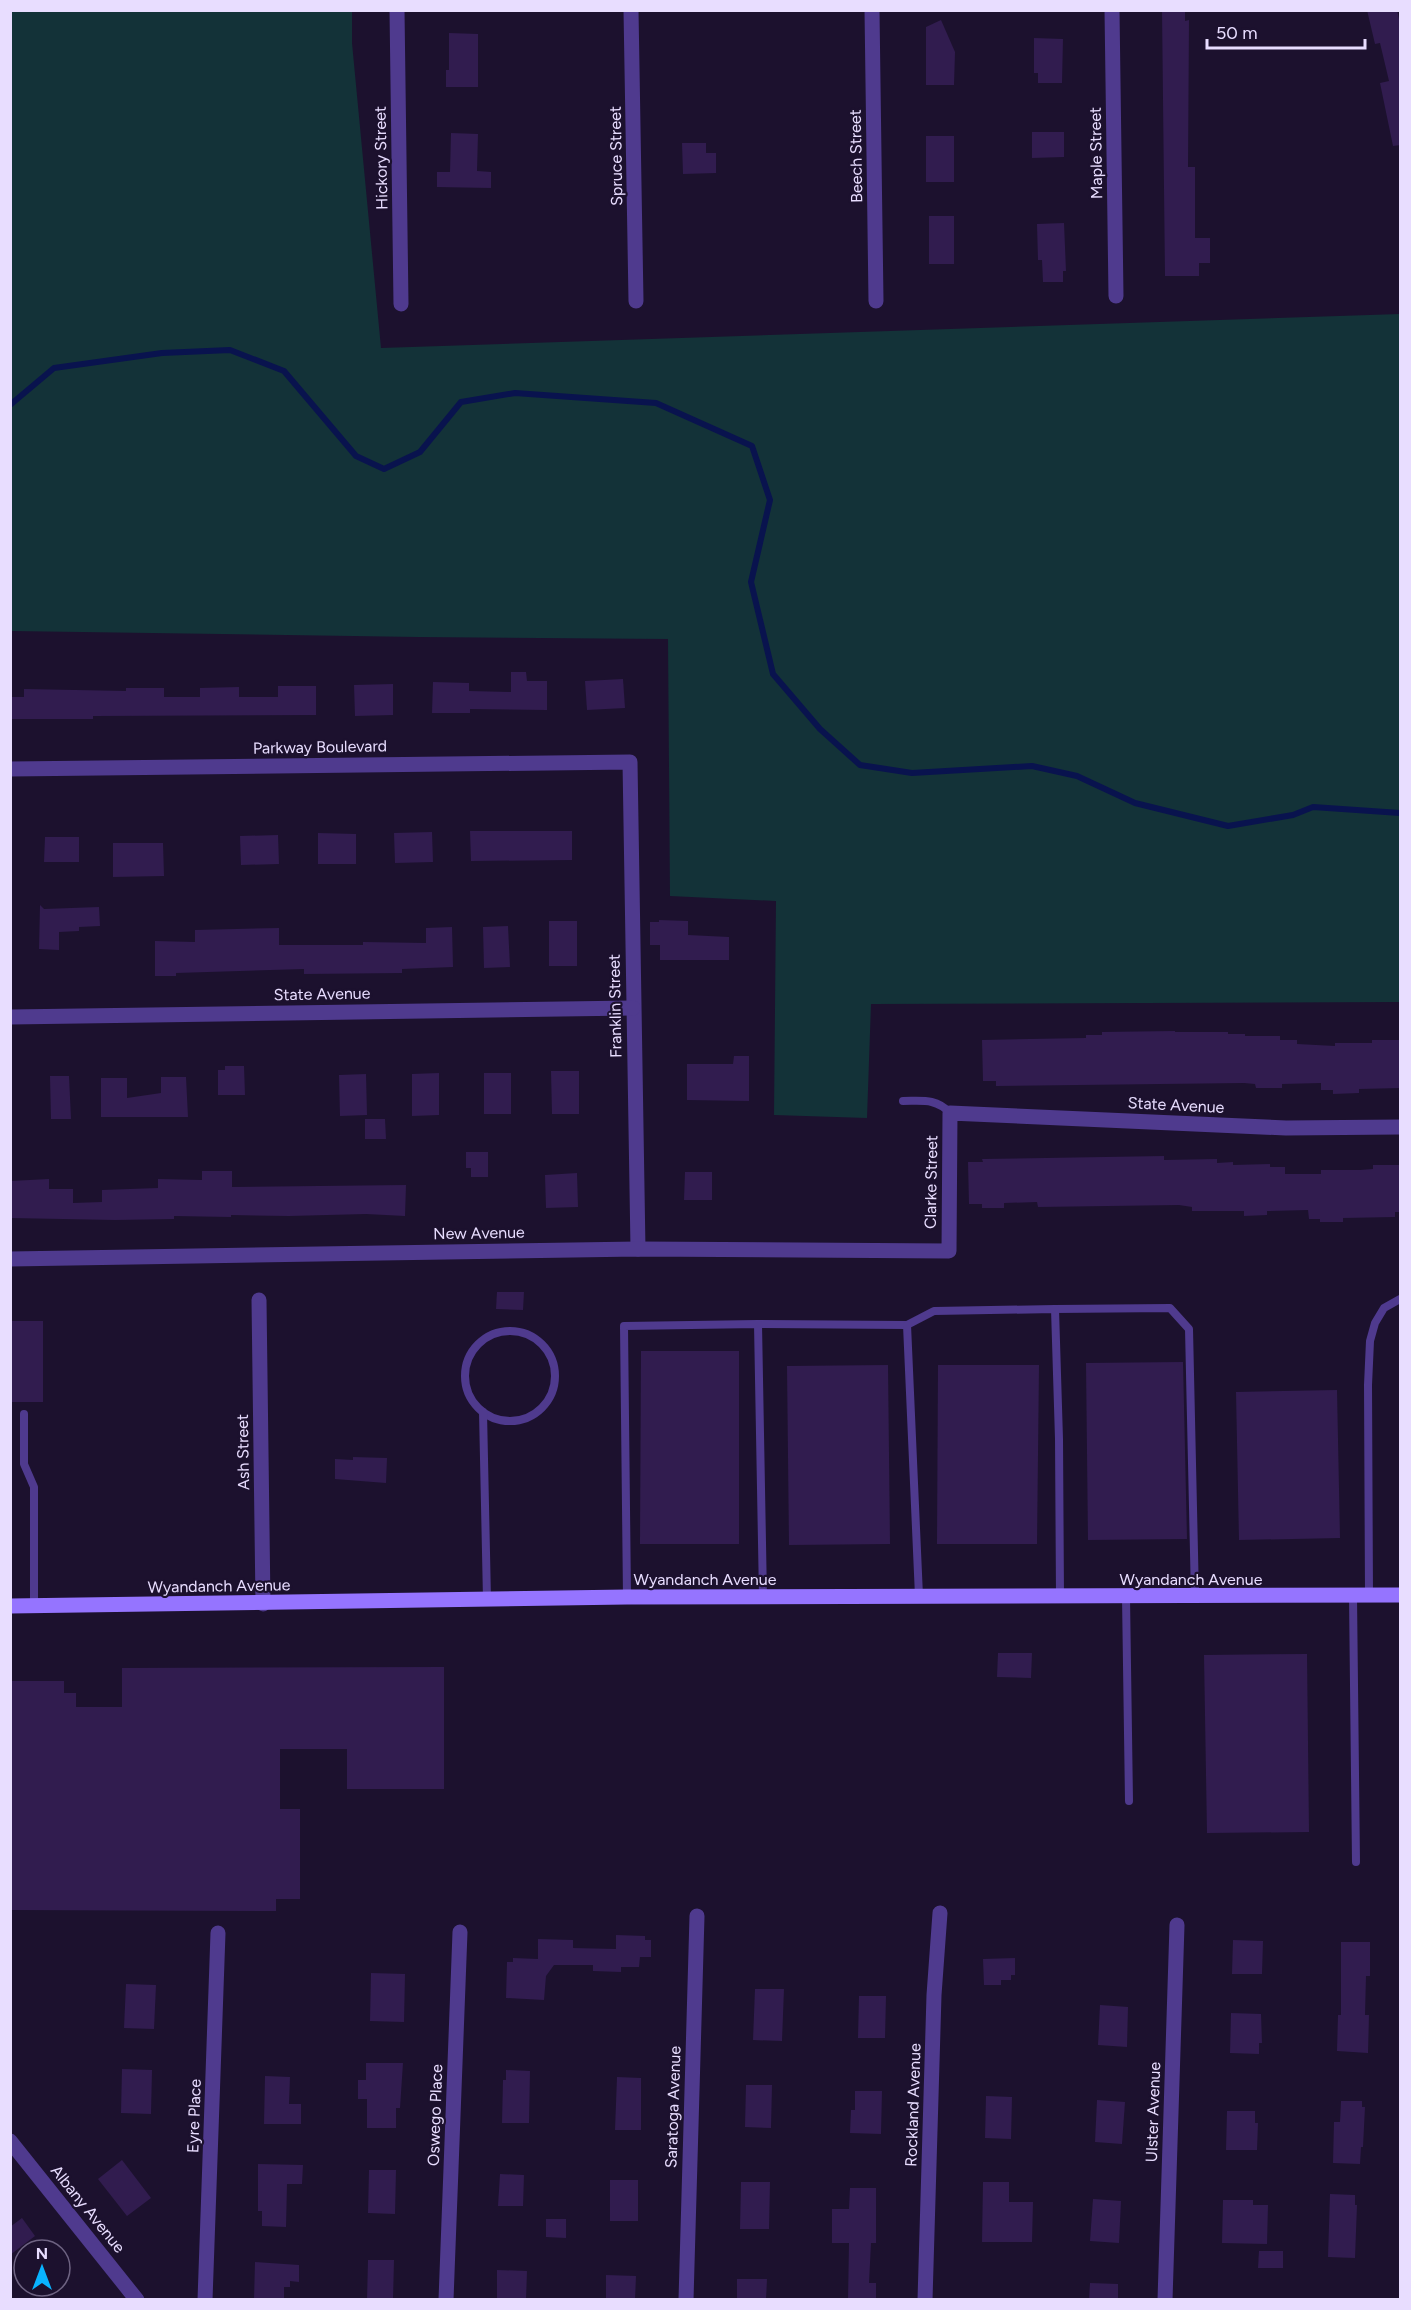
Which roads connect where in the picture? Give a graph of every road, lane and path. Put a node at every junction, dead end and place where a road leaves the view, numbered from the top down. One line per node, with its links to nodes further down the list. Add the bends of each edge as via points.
1 (397, 10): 8 (street, Hickory Street)
2 (631, 10): 6 (street, Spruce Street)
3 (872, 10): 7 (street, Beech Street)
4 (1112, 10): 5 (street, Maple Street)
5 (1116, 296)
6 (636, 301)
7 (876, 301)
8 (401, 304)
9 (630, 762): 10 (street, Parkway Boulevard); 11 (street, Franklin Street)
10 (10, 769)
11 (633, 1008): 12 (street, State Avenue); 16 (street, Franklin Street)
12 (10, 1017)
13 (903, 1101): 14 (lane, via 933,1101)
14 (950, 1113): 15 (street, State Avenue, via 1286,1128); 17 (street, Clarke Street)
15 (1401, 1127)
16 (638, 1249): 17 (street, New Avenue); 18 (street, New Avenue)
17 (948, 1251)
18 (10, 1259)
19 (1401, 1299): 29 (lane, via 1384,1308 1370,1341)
20 (259, 1300): 35 (street, Ash Street)
21 (1055, 1309): 23 (lane, via 934,1311); 28 (lane); 33 (lane, via 1170,1308 1189,1329)
22 (758, 1324): 23 (lane); 30 (lane, via 624,1326); 31 (lane)
23 (907, 1325): 27 (lane)
24 (24, 1413): 37 (lane, via 24,1464 33,1487)
25 (483, 1413): 25 (lane, via 510,1422 537,1413 548,1402 555,1372 542,1344 514,1332 499,1333 474,1349 465,1376 467,1390); 34 (lane)
26 (1401, 1595): 29 (street, Wyandanch Avenue)
27 (919, 1596): 28 (street, Wyandanch Avenue); 31 (street, Wyandanch Avenue)
28 (1060, 1596): 32 (street, Wyandanch Avenue)
29 (1361, 1596): 33 (street, Wyandanch Avenue); 39 (lane)
30 (627, 1597): 31 (street, Wyandanch Avenue); 34 (street, Wyandanch Avenue)
31 (763, 1597)
32 (1126, 1597): 33 (street, Wyandanch Avenue); 38 (lane)
33 (1195, 1597)
34 (487, 1599): 35 (street, Wyandanch Avenue)
35 (263, 1604): 37 (street, Wyandanch Avenue)
36 (10, 1606): 37 (street, Wyandanch Avenue)
37 (34, 1606)
38 (1129, 1801)
39 (1356, 1862)
40 (940, 1913): 50 (street, Rockland Avenue)
41 (697, 1916): 49 (street, Saratoga Avenue)
42 (1177, 1925): 51 (street, Ulster Avenue)
43 (460, 1932): 48 (street, Oswego Place)
44 (218, 1933): 47 (street, Eyre Place)
45 (10, 2140): 46 (street, Albany Avenue)
46 (137, 2300)
47 (205, 2300)
48 (446, 2300)
49 (686, 2300)
50 (924, 2300)
51 (1165, 2300)

